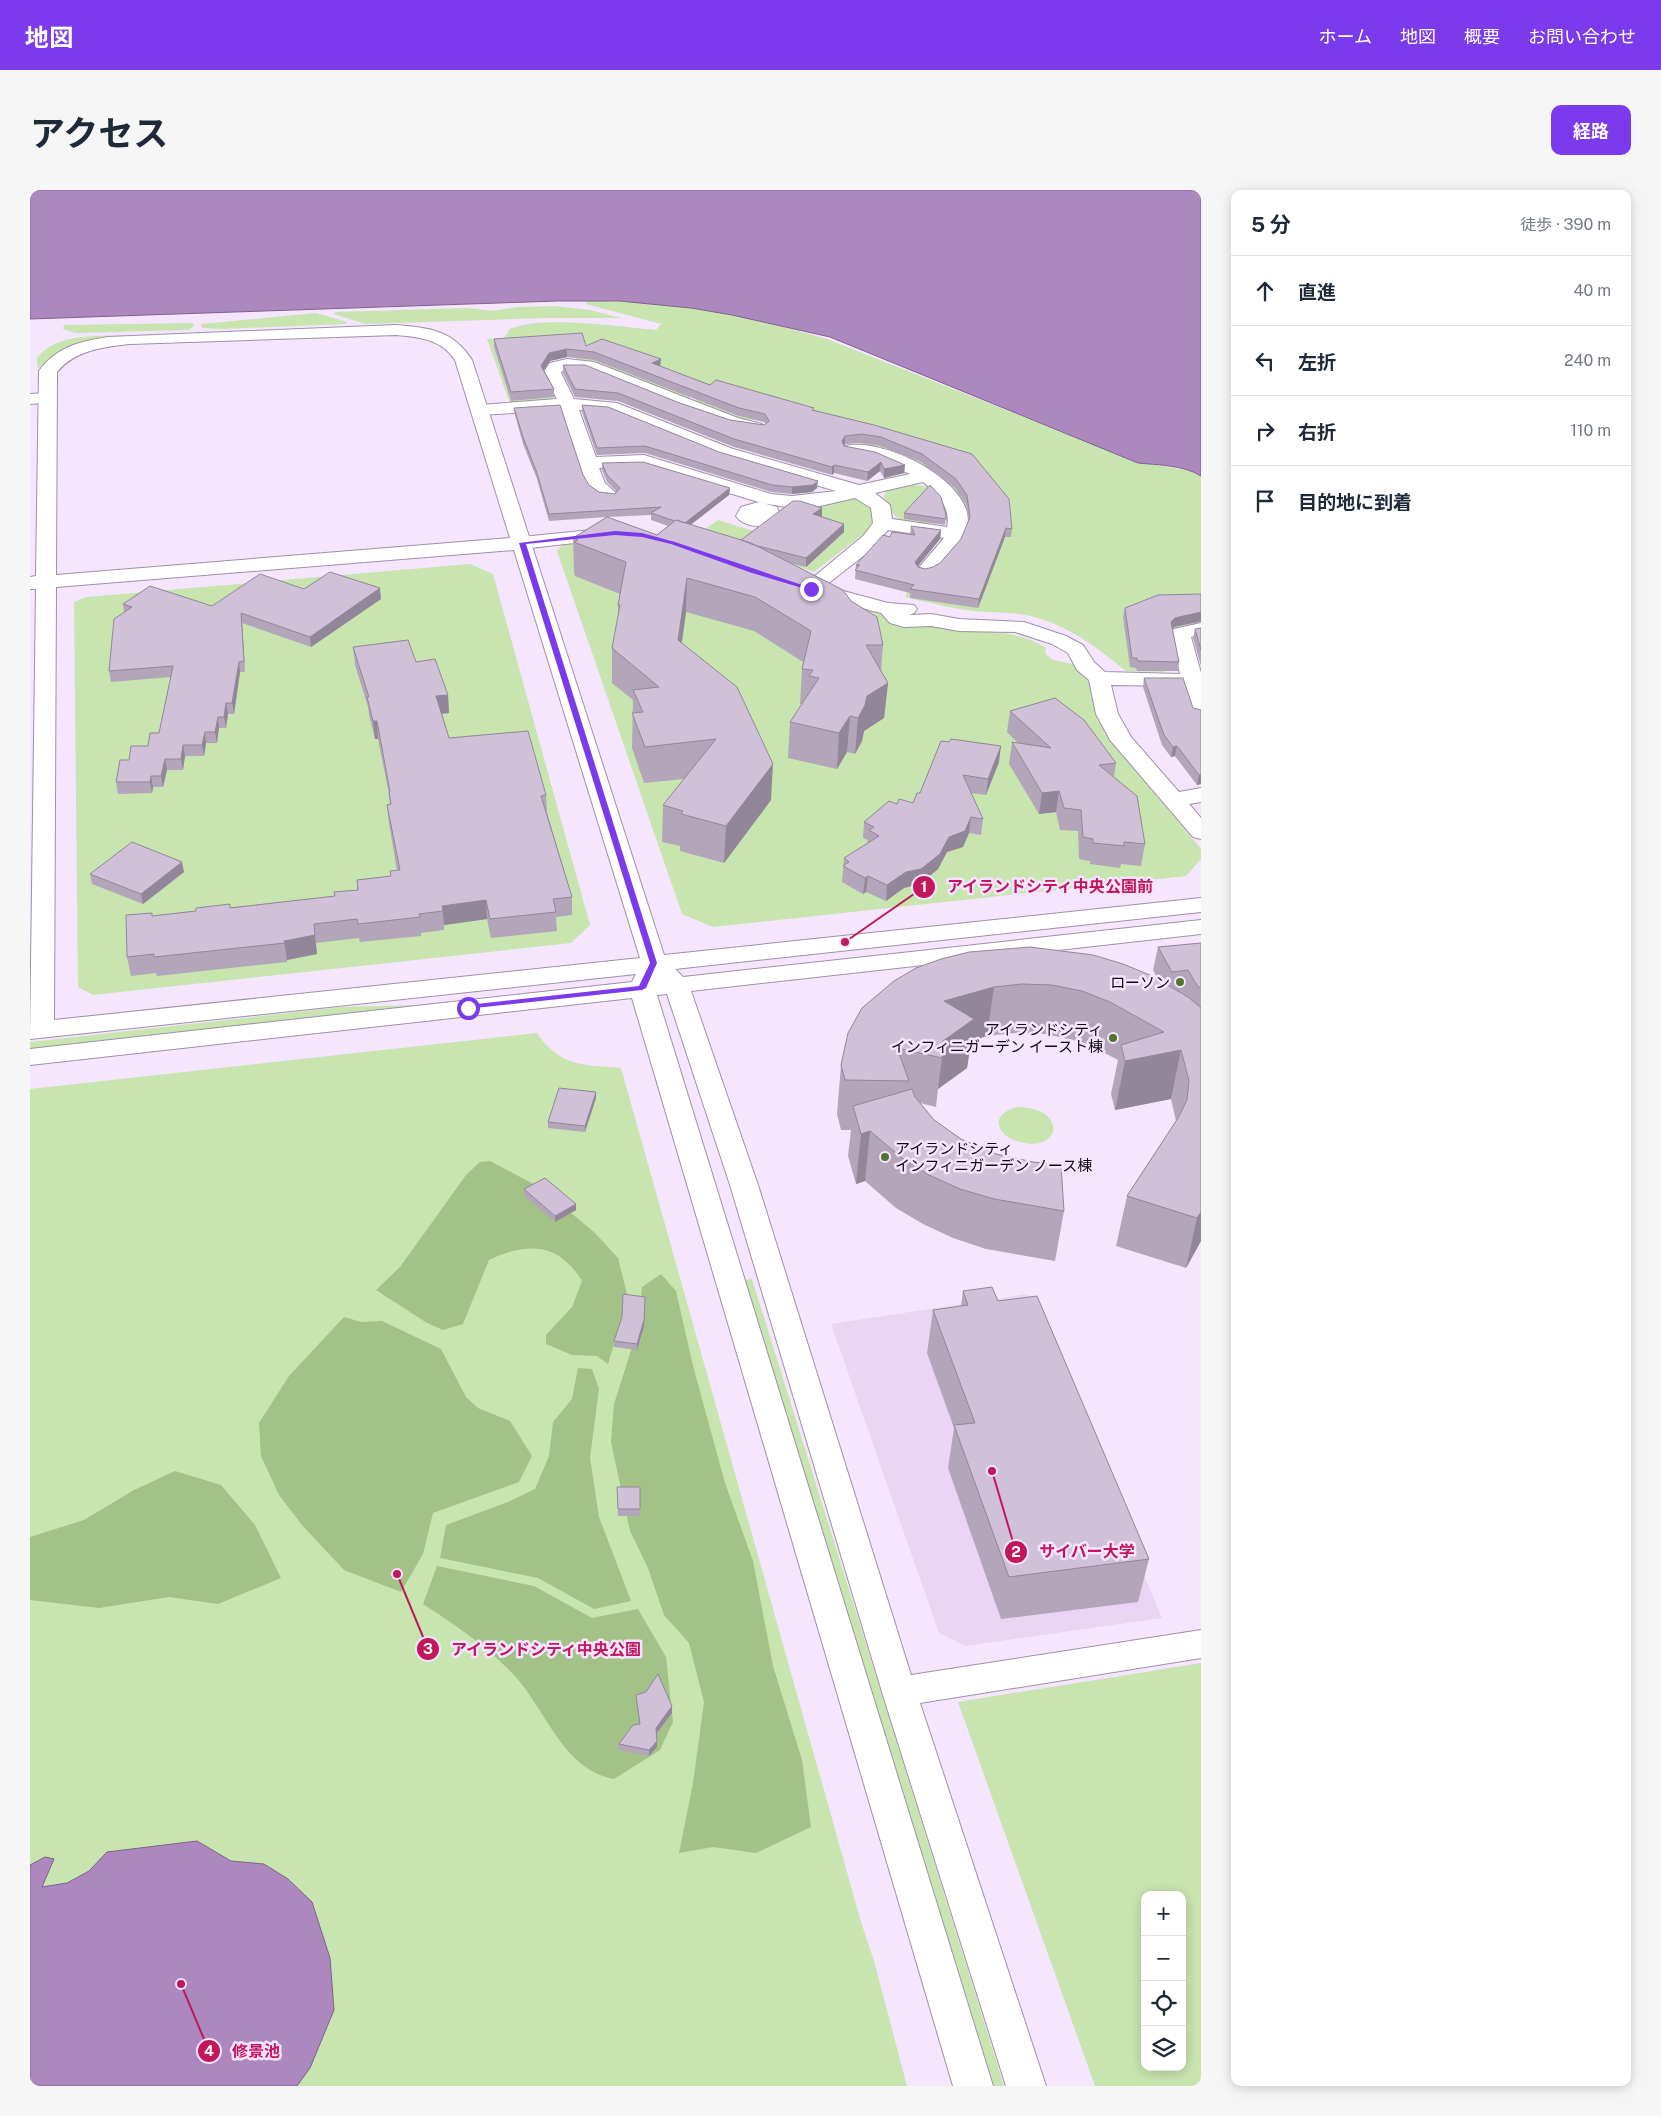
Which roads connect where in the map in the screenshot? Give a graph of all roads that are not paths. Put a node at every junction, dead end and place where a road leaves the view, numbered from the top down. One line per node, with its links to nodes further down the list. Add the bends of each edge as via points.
1 (39, 398): 4 (street, via 51,366 72,351 100,343 130,339 396,330 429,334 457,347); 17 (street)
2 (568, 404): 3 (street, via 552,373 556,367 577,364); 4 (street); 5 (street, via 611,407); 8 (street)
3 (695, 406): 5 (street); 6 (street, via 732,422)
4 (480, 410): 15 (street)
5 (656, 425): 10 (street, via 726,453)
6 (758, 428)
7 (852, 450): 9 (street, via 878,454)
8 (587, 463): 10 (street, via 644,460 766,504 820,500); 11 (street, via 596,485)
9 (926, 476): 10 (street); 14 (street, via 947,494 955,506 958,522)
10 (858, 490): 12 (street, via 880,505)
11 (608, 495)
12 (883, 523): 14 (street); 19 (street, via 871,539 824,575 802,586 888,609 897,619 904,621 1017,626 1048,638 1055,656)
13 (633, 534): 15 (street)
14 (955, 534): 16 (street, via 949,546)
15 (522, 543): 17 (street); 27 (street)
16 (926, 571)
17 (38, 583): 29 (street)
18 (1201, 629): 20 (street, via 1181,633)
19 (1092, 671): 20 (street); 23 (street, via 1107,714 1121,740)
20 (1192, 680): 21 (street)
21 (1201, 712)
22 (1201, 795): 23 (street)
23 (1173, 800): 24 (street)
24 (1201, 832)
25 (1201, 905): 27 (street)
26 (1201, 927): 28 (street)
27 (648, 975): 28 (street); 29 (street); 30 (street); 33 (street)
28 (676, 984): 32 (street, via 744,1185)
29 (35, 1030)
30 (30, 1057)
31 (1201, 1644): 32 (street)
32 (899, 1692): 34 (street)
33 (973, 2086)
34 (1026, 2086)

